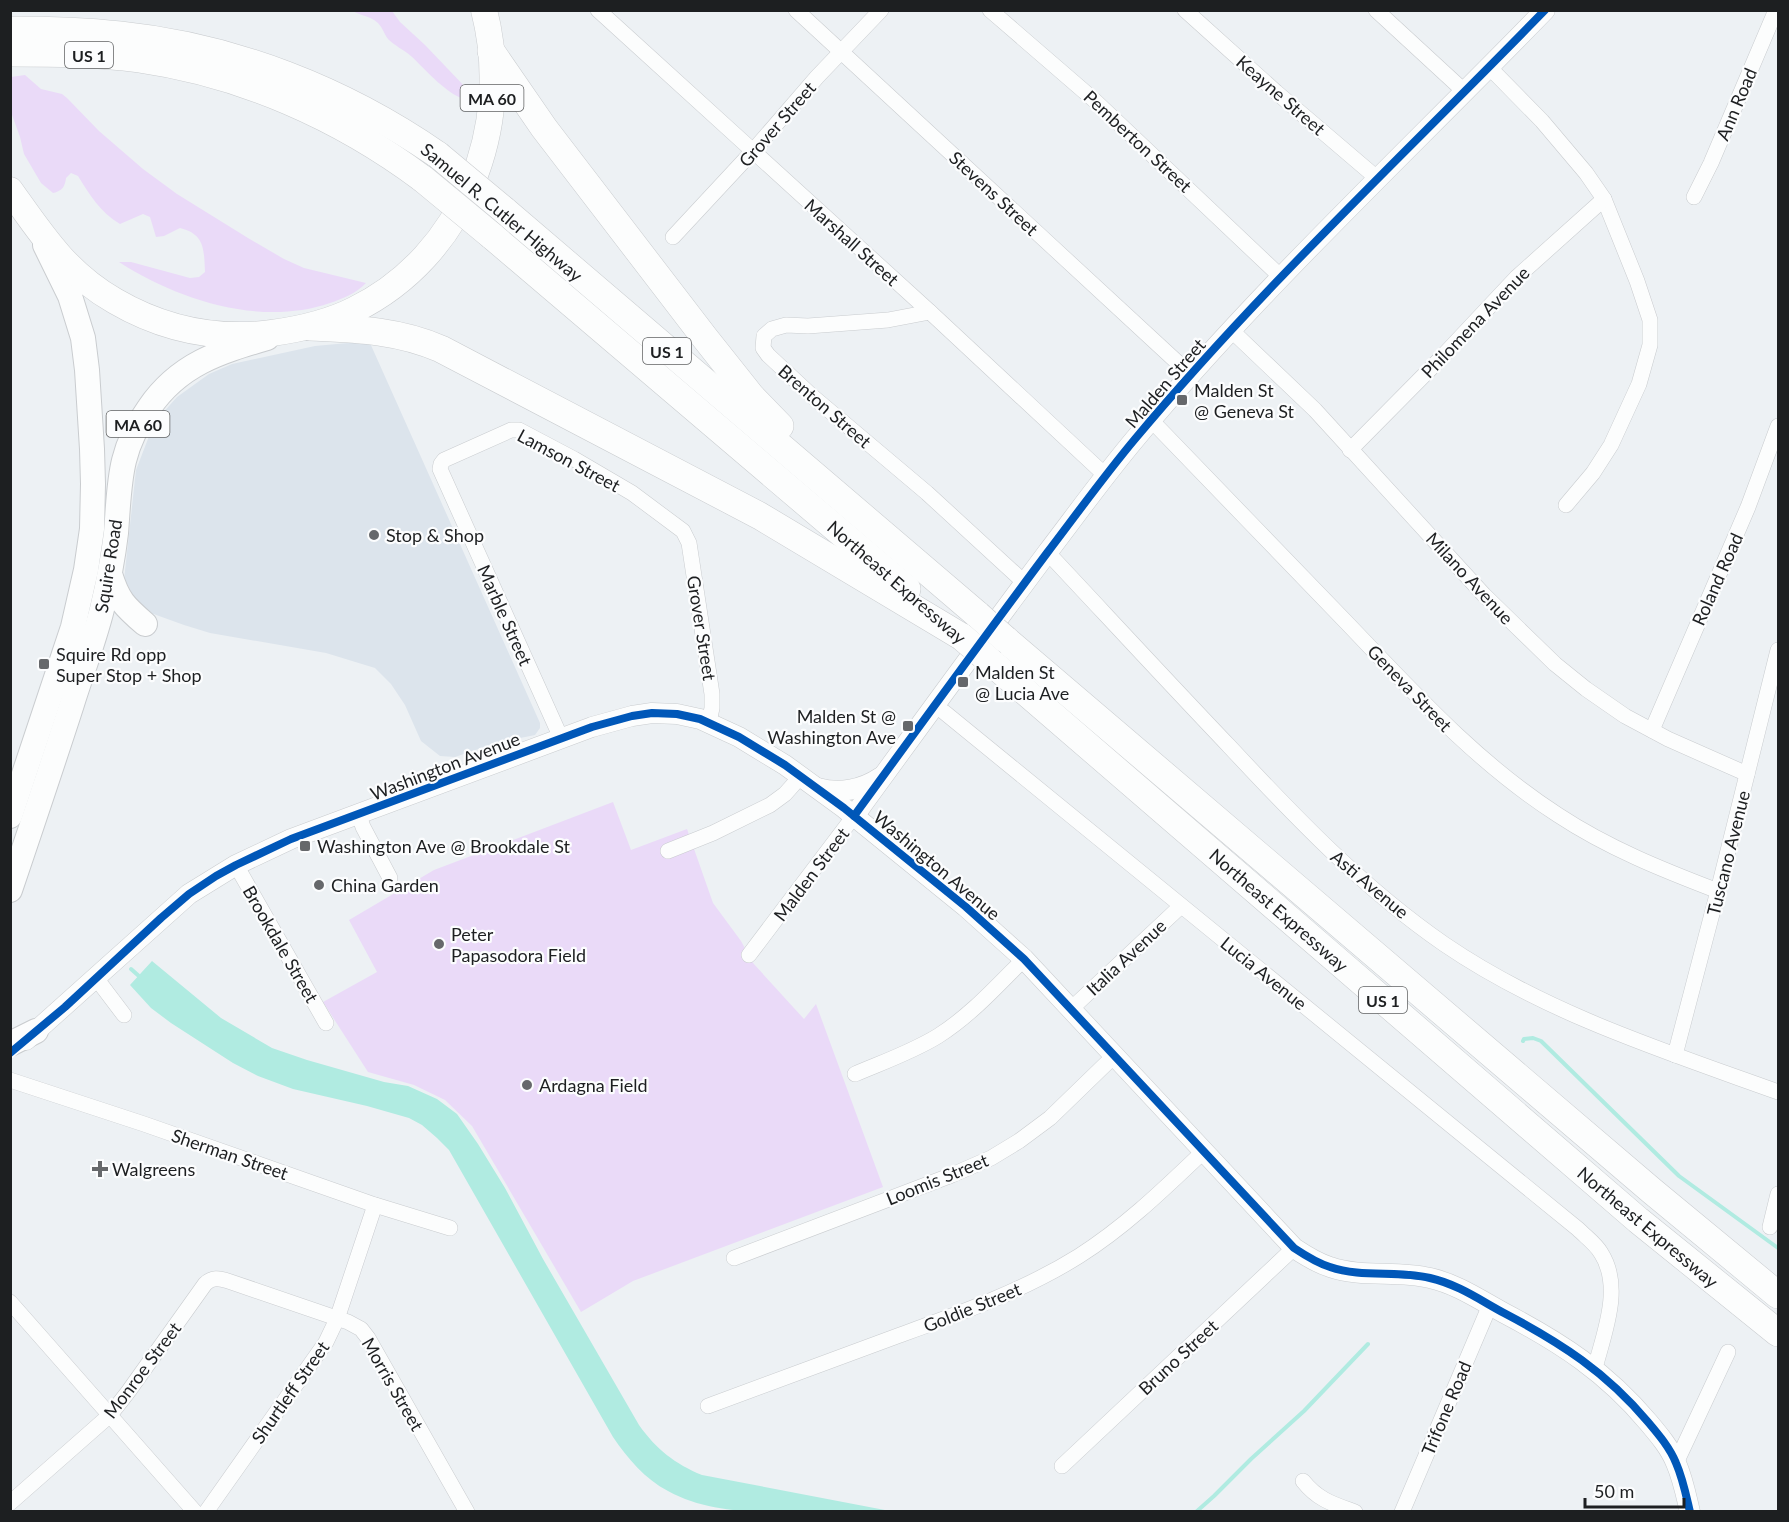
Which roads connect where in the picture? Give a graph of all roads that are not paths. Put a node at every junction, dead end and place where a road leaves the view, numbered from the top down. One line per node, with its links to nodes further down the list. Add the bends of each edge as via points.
1 (484, 10): 11 (highway, MA 60)
2 (598, 10): 16 (street, Marshall Street)
3 (796, 10): 12 (street, Stevens Street)
4 (881, 10): 12 (street, Grover Street)
5 (990, 10): 23 (street, Pemberton Street, via 1110,114)
6 (1185, 10): 17 (street, Keayne Street)
7 (1376, 10): 15 (street)
8 (1545, 10): 14 (street, Malden Street)
9 (1776, 10): 19 (street, Ann Road)
10 (10, 30): 33 (highway, Samuel R. Cutler Highway / US 1, bridge, via 93,32 179,44 304,82 369,112 438,155)
11 (491, 51): 25 (highway, MA 60, via 492,98 486,144 470,191 452,222 420,262 386,291 354,310); 33 (highway, via 544,128 705,338 760,406 797,442)
12 (842, 52): 16 (street, Grover Street); 27 (street, Stevens Street)
13 (10, 53): 35 (highway, Samuel R. Cutler Highway / US 1, bridge, via 93,55 168,64 230,80 298,105 363,138 423,179)
14 (1490, 68): 15 (street, Malden Street); 20 (street, via 1542,121)
15 (1465, 92): 17 (street, Malden Street)
16 (753, 151): 22 (street, Grover Street); 24 (street, Marshall Street)
17 (1378, 179): 23 (street, Malden Street)
18 (10, 190): 21 (highway, MA 60)
19 (1694, 197)
20 (1604, 199): 30 (street, Philomena Avenue, via 1517,278); 34 (street, via 1650,320 1650,345 1639,384 1611,445)
21 (36, 228): 25 (highway, via 66,264 95,288 157,320 219,335); 51 (main road, Squire Road / MA 60, via 70,296 83,338 93,506 79,605)
22 (673, 237)
23 (1281, 277): 26 (street, Malden Street)
24 (930, 312): 32 (street, Marshall Street); 39 (street, Brenton Street, via 888,320 781,326 764,336 763,348 812,396)
25 (304, 328): 38 (main road, Squire Road / MA 60, via 208,357 176,377 150,405 133,433 122,466); 41 (highway, via 384,332 441,349 760,516)
26 (1231, 330): 27 (street, Malden Street); 30 (street, Milano Avenue, via 1315,410)
27 (1191, 375): 28 (street, Malden Street)
28 (1151, 420): 32 (street, Malden Street); 57 (street, Geneva Street, via 1425,705 1489,765 1585,832 1642,861)
29 (1779, 426): 45 (street, Roland Road)
30 (1350, 450): 45 (street, Milano Avenue, via 1543,654 1598,698)
31 (444, 460): 36 (street, Lamson Street, via 505,431 517,430 632,494); 46 (street, Marble Street, via 441,472)
32 (1105, 475): 37 (street, Malden Street)
33 (831, 490): 81 (highway, Northeast Expressway / US 1, bridge)
34 (1566, 505)
35 (810, 507): 41 (highway, Northeast Expressway / US 1)
36 (686, 535): 44 (street, Grover Street, via 712,694)
37 (1048, 553): 39 (street, Malden Street); 68 (street, Asti Avenue, via 1298,820 1377,893 1444,944 1514,985)
38 (110, 574): 40 (main road, via 121,602); 56 (main road, Squire Road / MA 60, via 95,632)
39 (1025, 583): 43 (street, Malden Street)
40 (145, 624)
41 (962, 638): 85 (highway, Northeast Expressway / US 1, bridge, via 1629,1212)
42 (1779, 650): 48 (street, Tuscano Avenue)
43 (940, 709): 47 (street, Malden Street); 58 (street, Lucia Avenue)
44 (709, 722): 46 (street, Washington Avenue, via 677,714 641,714); 49 (street, Washington Avenue)
45 (1652, 730): 48 (street, Milano Avenue)
46 (561, 738): 50 (street, Washington Avenue)
47 (885, 773): 49 (street, via 872,783 835,791); 52 (street, Malden Street)
48 (1747, 774): 57 (street, Tuscano Avenue)
49 (808, 781): 52 (street, Washington Avenue); 53 (street, via 770,805)
50 (359, 815): 54 (street, Washington Avenue); 55 (street)
51 (10, 816)
52 (854, 816): 59 (street, Malden Street); 60 (street, Washington Avenue)
53 (668, 851)
54 (236, 865): 61 (street, Washington Avenue, via 189,894); 64 (street, Brookdale Street)
55 (390, 878)
56 (10, 890)
57 (1718, 891): 68 (street, Tuscano Avenue)
58 (1181, 906): 62 (street, Italia Avenue); 87 (street, Lucia Avenue, via 1600,1252 1610,1269 1611,1290 1607,1323)
59 (749, 955)
60 (1024, 959): 62 (street, Washington Avenue); 70 (street, via 948,1029 918,1047)
61 (96, 978): 63 (street); 65 (street, Washington Avenue)
62 (1071, 1009): 69 (street, Washington Avenue)
63 (124, 1015)
64 (326, 1023)
65 (36, 1031): 66 (main road); 67 (street, Washington Avenue)
66 (10, 1044)
67 (10, 1053)
68 (1675, 1055): 72 (street, Asti Avenue)
69 (1114, 1056): 73 (street, Washington Avenue); 79 (street, Loomis Street, via 1050,1118 991,1158)
70 (855, 1074)
71 (10, 1080): 75 (street, Sherman Street)
72 (1779, 1092)
73 (1204, 1151): 78 (street, Washington Avenue); 88 (street, Goldie Street, via 1117,1230 1023,1286)
74 (1779, 1194): 76 (street)
75 (375, 1205): 77 (street, Sherman Street); 84 (street, Shurtleff Street)
76 (1770, 1227)
77 (450, 1228)
78 (1294, 1248): 83 (street, Washington Avenue, via 1333,1268 1431,1278); 91 (street, Bruno Street)
79 (734, 1258)
80 (214, 1279): 84 (street, Morris Street); 89 (street, Monroe Street, via 205,1284)
81 (1779, 1295)
82 (10, 1302): 89 (street)
83 (1490, 1305): 87 (street, Washington Avenue, via 1547,1336); 98 (street, Trifone Road)
84 (338, 1319): 95 (street, Shurtleff Street, via 326,1342); 96 (street, Morris Street, via 364,1333)
85 (1779, 1334)
86 (1728, 1352): 90 (street)
87 (1594, 1368): 90 (street, Washington Avenue, via 1635,1407)
88 (708, 1406)
89 (110, 1415): 93 (street, Monroe Street); 94 (street)
90 (1677, 1463): 99 (street, Washington Avenue)
91 (1062, 1466)
92 (1303, 1481): 97 (street, via 1320,1498)
93 (10, 1503)
94 (195, 1512)
95 (206, 1512)
96 (467, 1512)
97 (1355, 1512)
98 (1402, 1512)
99 (1690, 1512)

